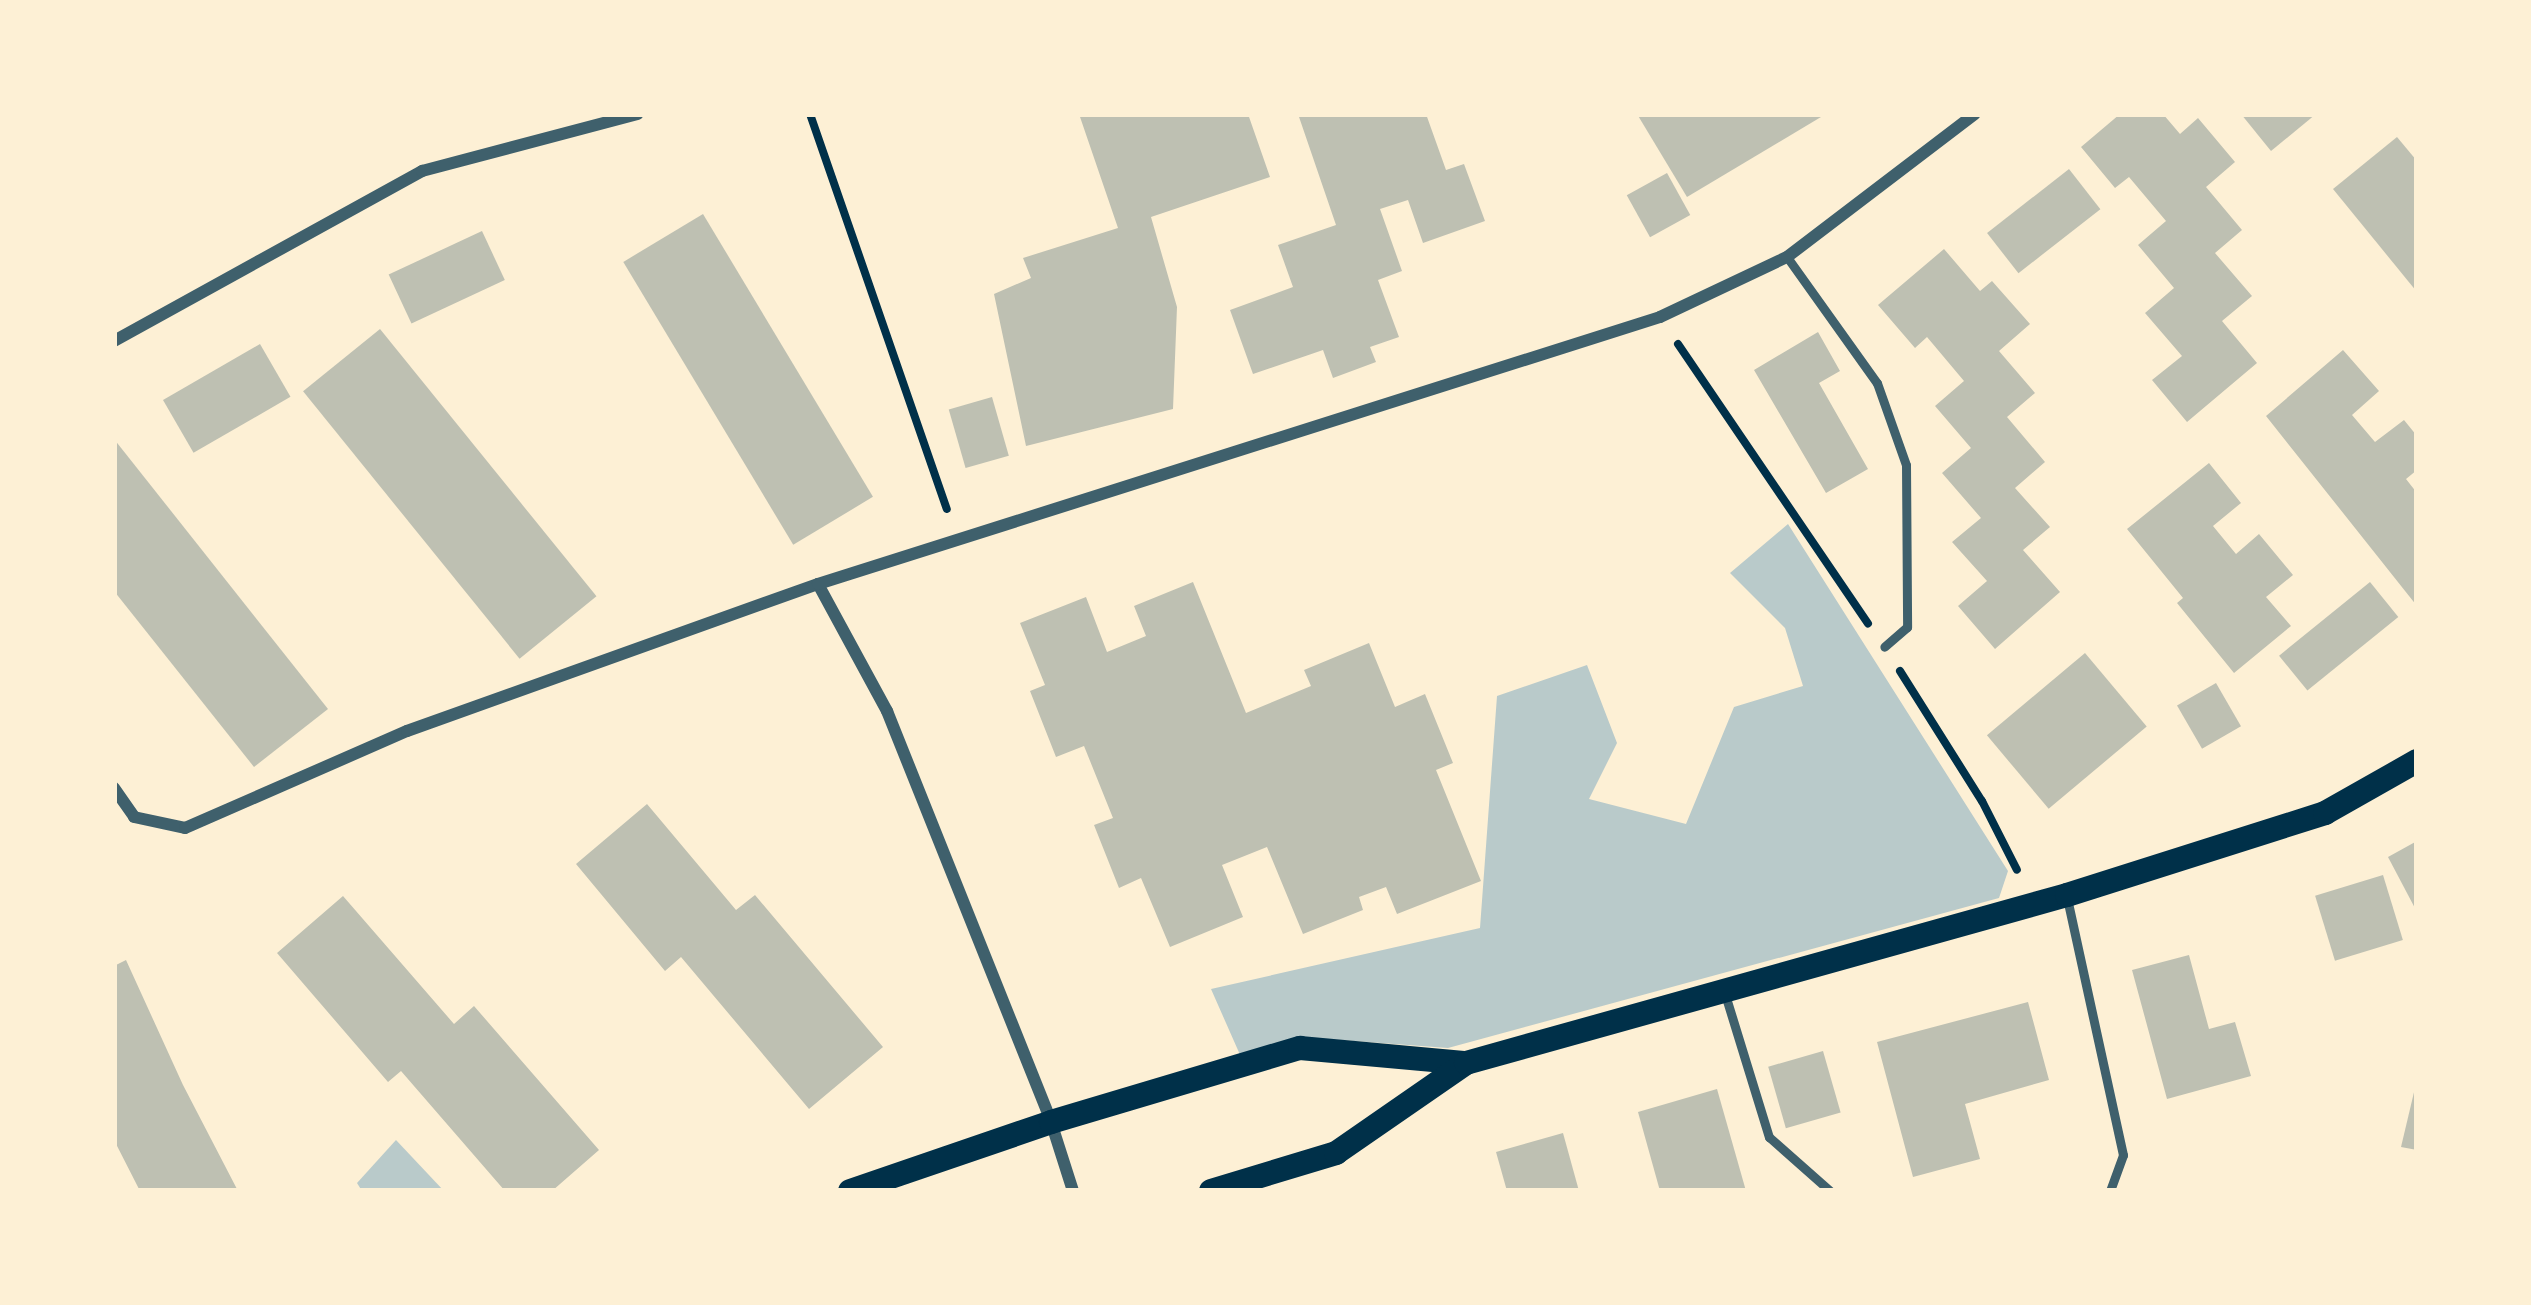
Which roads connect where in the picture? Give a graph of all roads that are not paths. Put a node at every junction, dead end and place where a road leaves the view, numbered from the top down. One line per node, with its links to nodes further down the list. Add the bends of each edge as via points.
1 (638, 114): 4 (street, via 422,171)
2 (1975, 114): 3 (street)
3 (1787, 256): 5 (street, via 1660,317); 6 (lane, via 1877,383 1906,465 1907,627)
4 (114, 341)
5 (818, 584): 8 (street, via 407,731 185,828 134,817); 12 (street, via 886,711)
6 (1884, 647)
7 (2417, 761): 9 (main road, via 2325,813)
8 (114, 788)
9 (2067, 895): 10 (main road); 17 (lane, via 2123,1155)
10 (1724, 989): 11 (main road); 16 (lane, via 1769,1137)
11 (1466, 1063): 12 (main road, via 1300,1048); 15 (main road, via 1336,1154)
12 (1052, 1122): 13 (main road); 14 (street)
13 (850, 1191)
14 (1072, 1191)
15 (1211, 1191)
16 (1830, 1191)
17 (2110, 1191)

